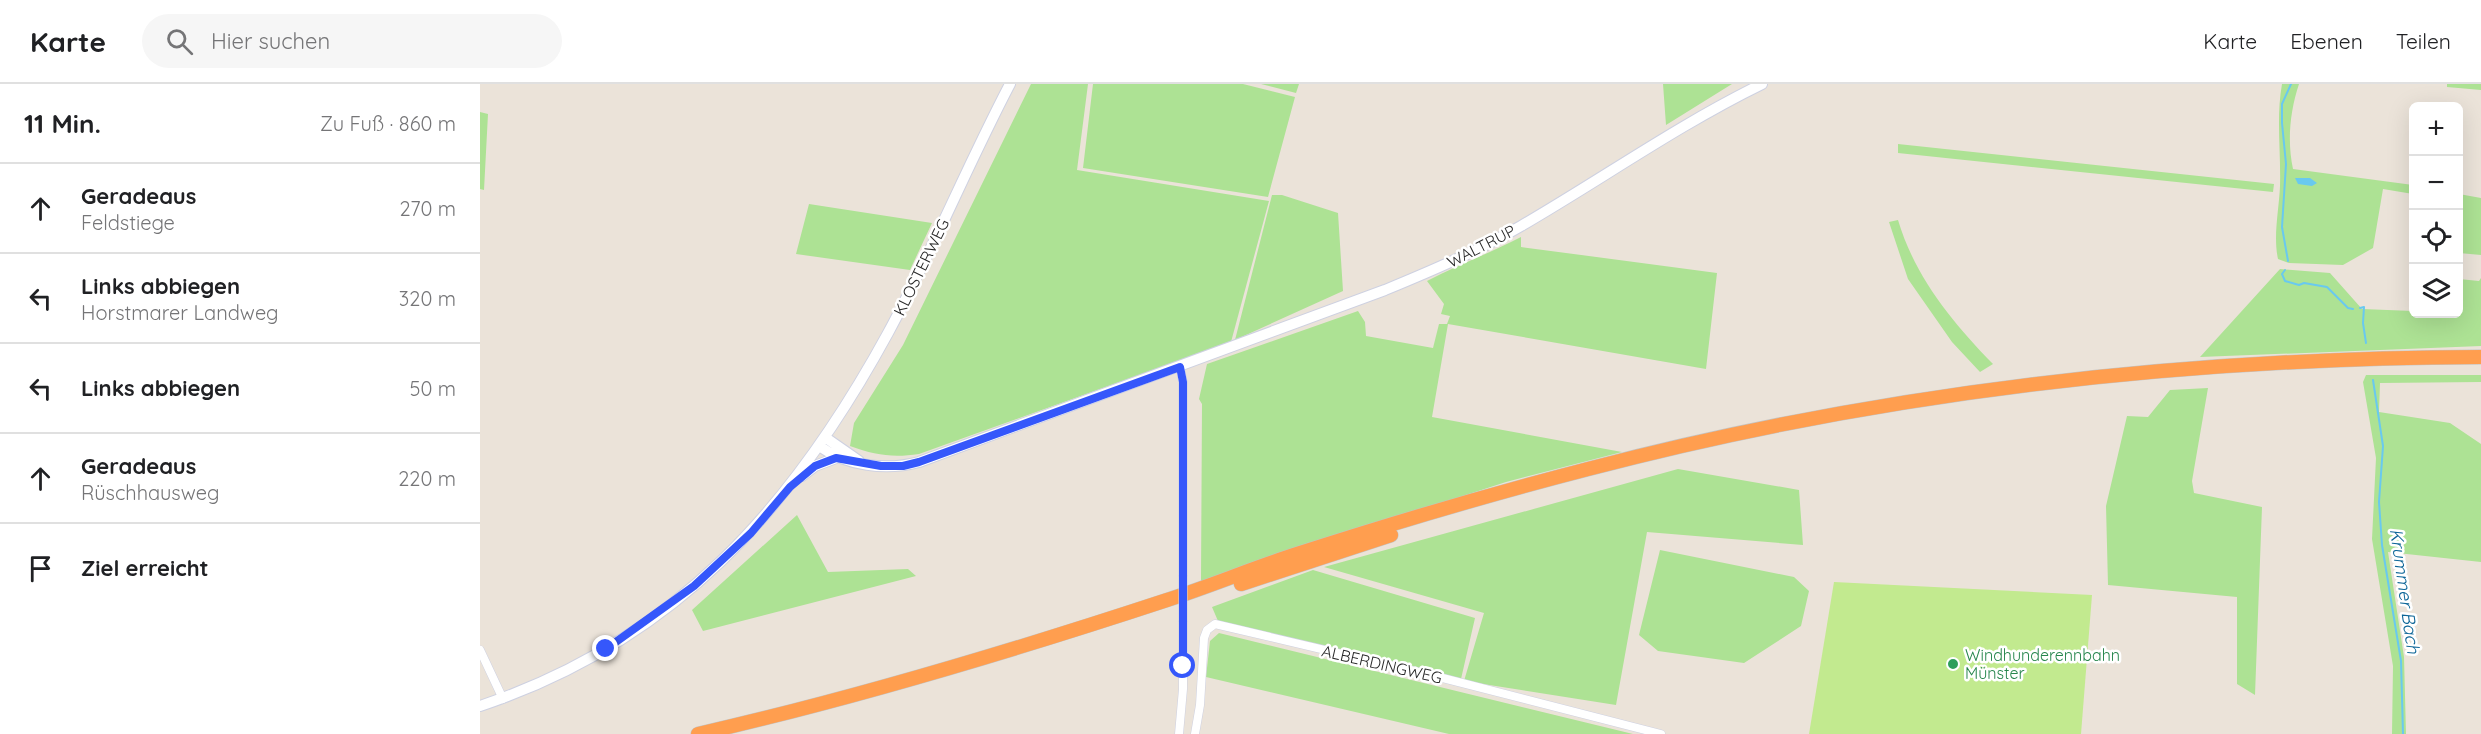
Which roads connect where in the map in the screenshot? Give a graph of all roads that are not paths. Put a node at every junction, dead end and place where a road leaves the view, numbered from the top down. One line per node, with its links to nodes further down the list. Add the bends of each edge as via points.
1 (1762, 84): 5 (main road, WALTRUP, via 1696,119 1520,227 1458,258 1385,290)
2 (1008, 87): 6 (main road, KLOSTERWEG, via 889,331)
3 (2481, 357): 13 (highway, via 2292,360 2136,372 1965,392 1754,429 1507,491 1294,555 1001,653)
4 (2481, 365): 14 (highway, via 2292,369 2106,383 1948,403 1761,437 1639,464 1510,499 980,666)
5 (1180, 367): 8 (main road, WALTRUP, via 937,457 903,466); 15 (street, bridge, via 1183,699)
6 (823, 442): 7 (main road); 8 (main road); 9 (main road, KLOSTERWEG)
7 (836, 458): 8 (main road, WALTRUP); 9 (main road, via 815,466)
8 (862, 463)
9 (790, 487): 11 (main road, via 757,527 673,604 596,654)
10 (480, 650): 11 (street)
11 (503, 699): 12 (main road)
12 (480, 706)
13 (698, 734)
14 (726, 734)
15 (1179, 734)
16 (1195, 734): 17 (street, ALBERDINGWEG, via 1204,638 1215,624)
17 (1661, 734)

